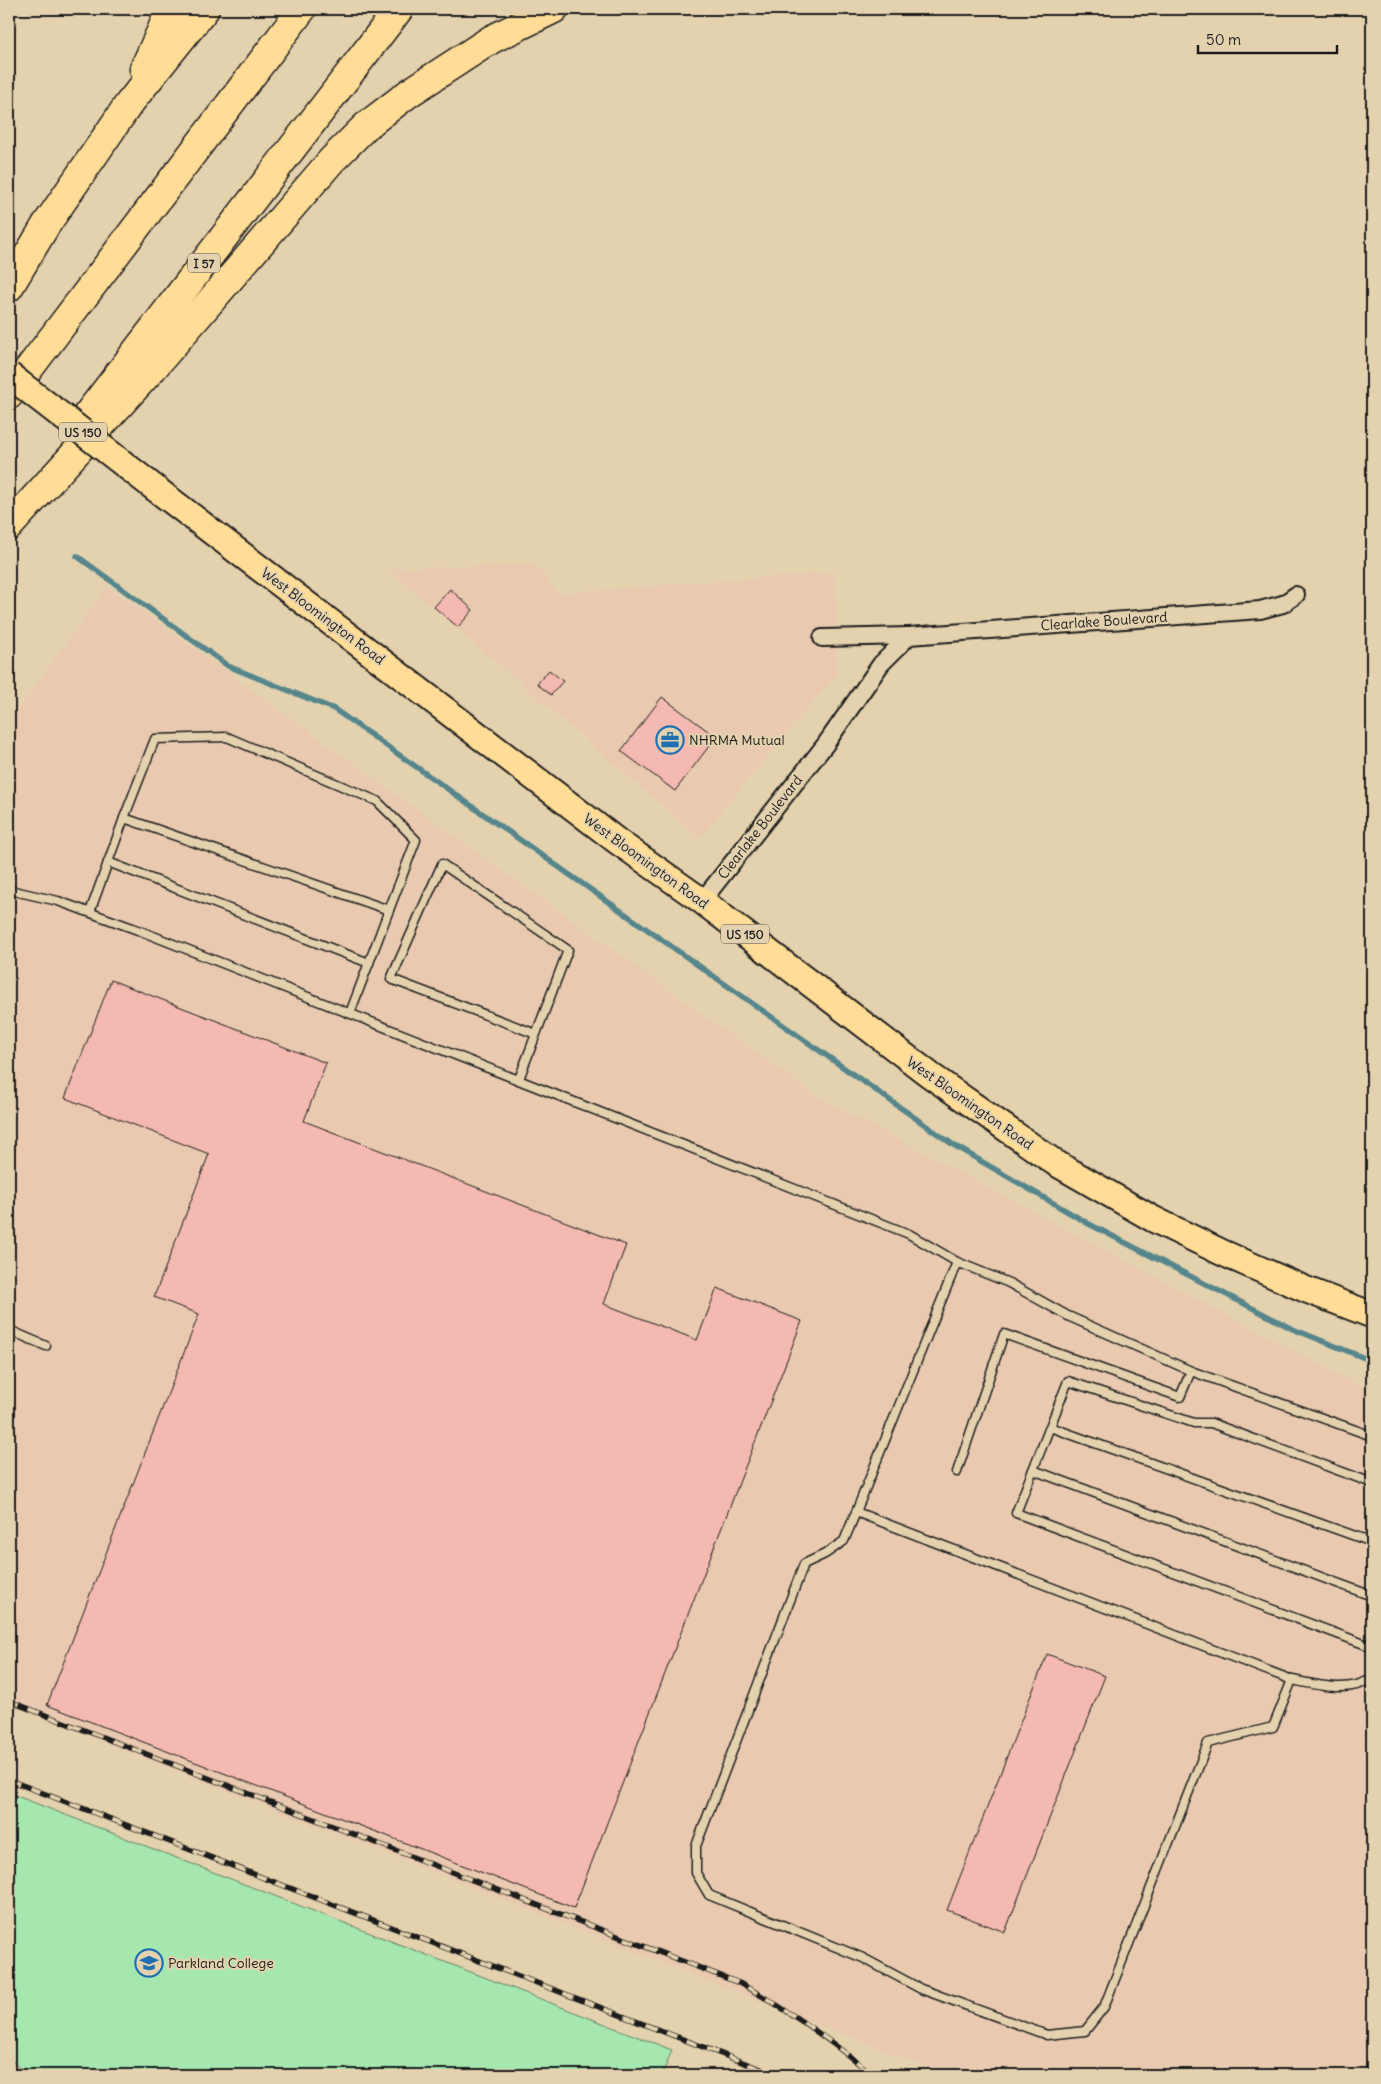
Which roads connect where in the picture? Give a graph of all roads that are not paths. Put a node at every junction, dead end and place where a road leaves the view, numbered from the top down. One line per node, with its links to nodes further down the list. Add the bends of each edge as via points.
1 (171, 9): 6 (highway)
2 (205, 9): 6 (highway)
3 (302, 9): 9 (highway)
4 (399, 9): 10 (highway, I 57)
5 (554, 9): 11 (highway, via 492,39 409,93 366,126 319,175 154,368)
6 (128, 105): 7 (highway, via 46,225)
7 (9, 287)
8 (9, 375): 18 (main road, West Bloomington Road / US 150, bridge, via 617,841)
9 (9, 395)
10 (9, 518)
11 (9, 526)
12 (1296, 595): 13 (street, Clearlake Boulevard, via 1283,604 1260,610)
13 (909, 636): 14 (street, Clearlake Boulevard); 18 (street, Clearlake Boulevard, via 881,664 825,745)
14 (822, 638)
15 (124, 818): 16 (lane); 19 (lane); 19 (lane, via 155,739 227,736 377,801 416,840)
16 (108, 862): 20 (lane); 21 (lane)
17 (9, 892): 20 (lane, via 58,901)
18 (702, 901): 26 (main road, West Bloomington Road / US 150, via 930,1075 1085,1182 1223,1253)
19 (389, 910): 21 (lane)
20 (90, 912): 22 (lane)
21 (369, 963): 22 (lane)
22 (350, 1013): 24 (lane)
23 (536, 1034): 23 (lane, via 391,978 442,864 568,950); 24 (lane)
24 (519, 1079): 25 (lane, via 909,1234)
25 (957, 1262): 29 (lane, via 1009,1283 1068,1316); 35 (lane)
26 (1372, 1315)
27 (9, 1330): 28 (lane)
28 (46, 1346)
29 (1191, 1371): 31 (lane); 33 (lane, via 1180,1398 1004,1334)
30 (1050, 1427): 32 (lane); 34 (lane, via 1068,1382 1194,1423 1211,1423); 36 (lane)
31 (1372, 1436)
32 (1033, 1470): 37 (lane); 38 (lane, via 1016,1513)
33 (957, 1472)
34 (1372, 1483)
35 (856, 1512): 40 (lane); 40 (lane, via 844,1541 804,1564 696,1846 696,1873 709,1895 862,1958 921,1989 1047,2035 1085,2031 1104,2007 1208,1743 1274,1727)
36 (1372, 1542)
37 (1372, 1596)
38 (1372, 1647)
39 (1372, 1678): 40 (lane, via 1362,1686 1326,1687)
40 (1292, 1680)

